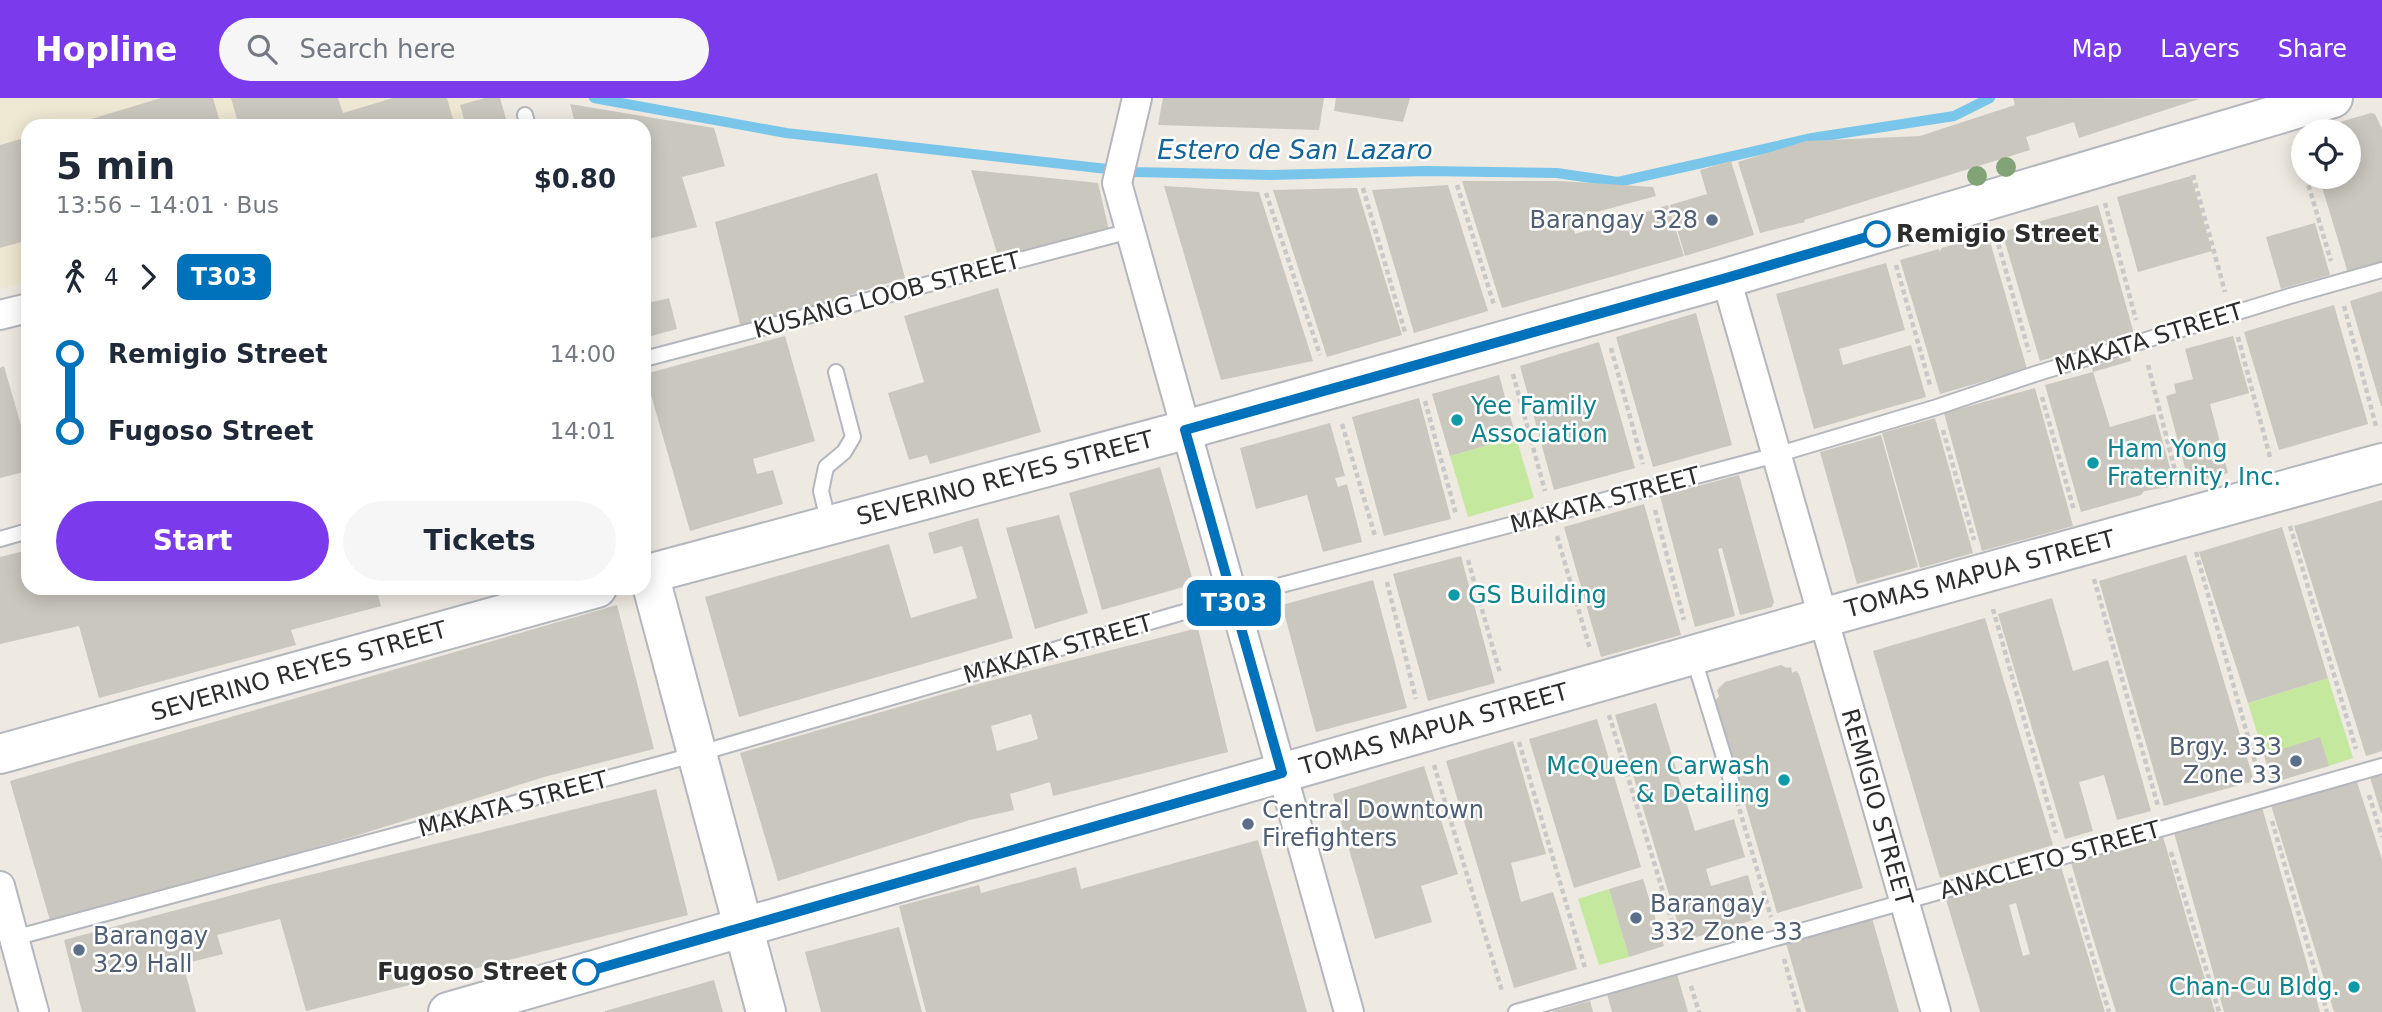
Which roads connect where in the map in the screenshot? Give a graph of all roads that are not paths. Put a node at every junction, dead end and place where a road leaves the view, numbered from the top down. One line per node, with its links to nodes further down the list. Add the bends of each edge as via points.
1 (1137, 98): 3 (street, via 1117,183)
2 (2333, 98): 5 (street, SEVERINO REYES STREET)
3 (1130, 231): 8 (lane, KUSANG LOOB STREET); 10 (street)
4 (2382, 270): 12 (lane, MAKATA STREET)
5 (1726, 278): 10 (street, SEVERINO REYES STREET); 12 (street, REMIGIO STREET)
6 (21, 310): 7 (street)
7 (0, 315)
8 (651, 357)
9 (836, 372): 13 (lane, via 853,437 826,467 821,491)
10 (1185, 430): 13 (street, SEVERINO REYES STREET); 19 (street)
11 (2380, 451): 20 (street, TOMAS MAPUA STREET, via 2187,517)
12 (1776, 455): 19 (lane, MAKATA STREET); 20 (street, REMIGIO STREET)
13 (830, 525): 16 (street, SEVERINO REYES STREET)
14 (21, 533): 15 (lane)
15 (0, 539)
16 (651, 567)
17 (651, 586): 23 (street)
18 (572, 595): 22 (street, SEVERINO REYES STREET)
19 (1232, 598): 23 (lane, MAKATA STREET); 25 (street)
20 (1822, 618): 21 (street, TOMAS MAPUA STREET); 28 (street, REMIGIO STREET)
21 (1693, 655): 25 (street, TOMAS MAPUA STREET); 26 (lane)
22 (0, 754)
23 (697, 754): 29 (street); 30 (lane, MAKATA STREET)
24 (2382, 766): 28 (lane, ANACLETO STREET)
25 (1282, 773): 29 (street, TOMAS MAPUA STREET); 34 (street)
26 (1731, 780)
27 (0, 886): 30 (street)
28 (1904, 902): 35 (lane, ANACLETO STREET); 36 (street, REMIGIO STREET)
29 (743, 927): 32 (street, TOMAS MAPUA STREET); 33 (street)
30 (14, 939): 31 (street)
31 (34, 1012)
32 (448, 1012)
33 (766, 1012)
34 (1349, 1012)
35 (1516, 1012)
36 (1936, 1012)

